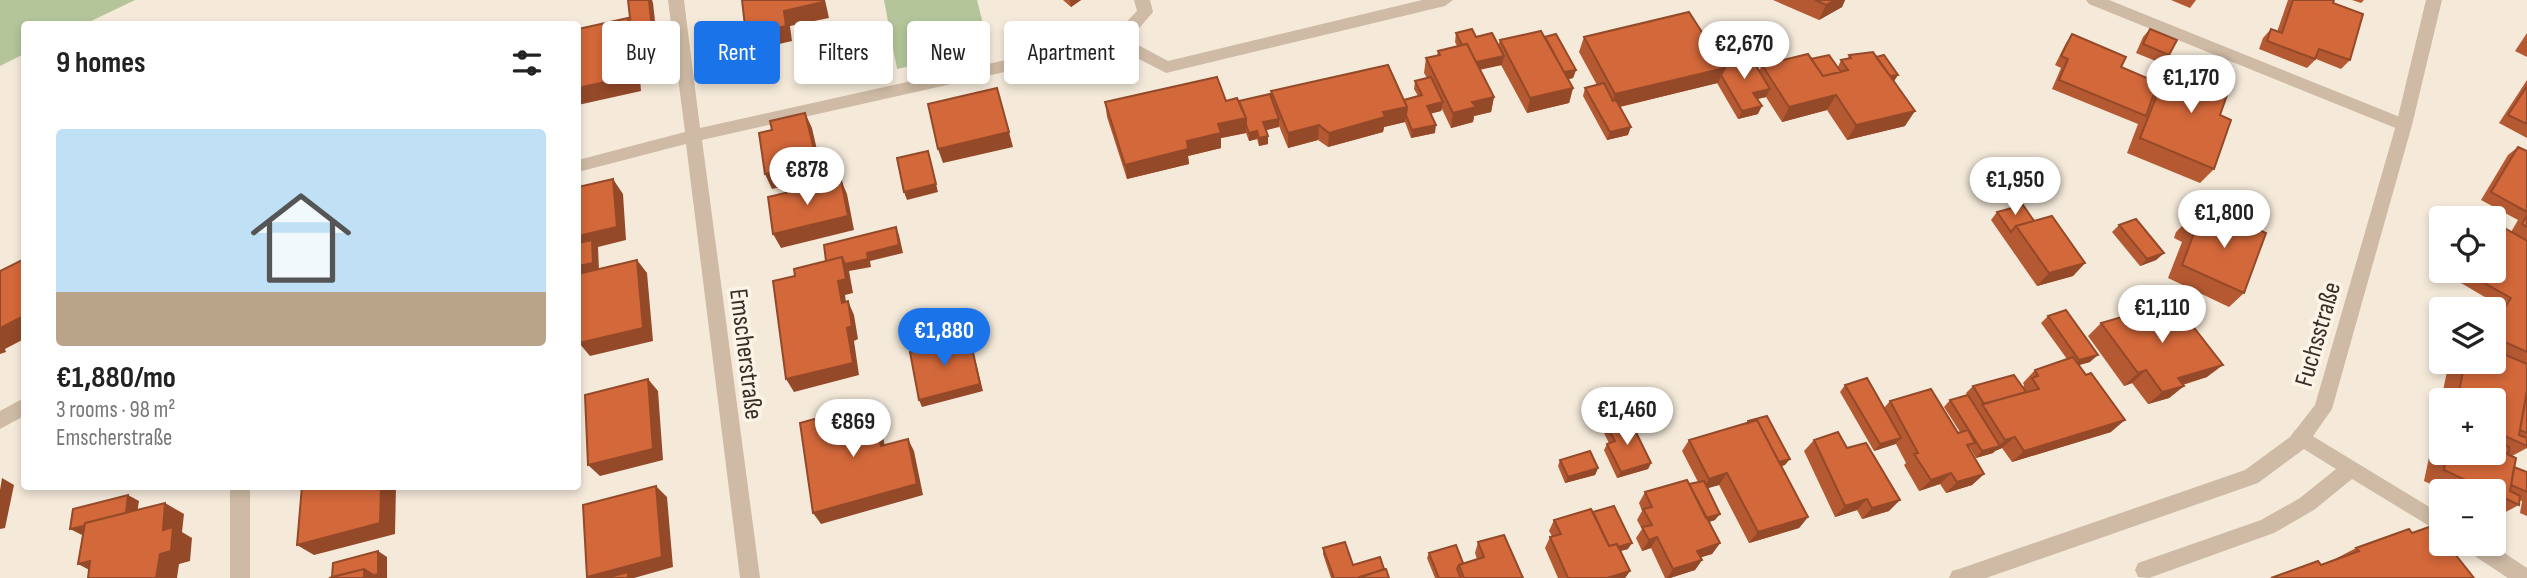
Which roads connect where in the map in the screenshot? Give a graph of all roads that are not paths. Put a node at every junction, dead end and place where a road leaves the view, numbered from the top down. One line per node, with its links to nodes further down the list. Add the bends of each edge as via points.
1 (676, 0): 10 (street, Emscherstraße)
2 (1142, 0): 6 (street, via 1145,12)
3 (1445, 0): 7 (street, via 1166,66)
4 (2094, 0): 9 (street)
5 (2434, 0): 9 (street, Fuchsstraße)
6 (1137, 21)
7 (1139, 52)
8 (1004, 66): 10 (street)
9 (2404, 125): 14 (street, Fuchsstraße, via 2323,409)
10 (693, 136): 11 (street); 21 (street, Emscherstraße)
11 (581, 165)
12 (21, 408): 13 (street)
13 (0, 421)
14 (2301, 437): 15 (street); 22 (street, Fuchsstraße, via 2252,477)
15 (2353, 468): 17 (street); 19 (street, via 2307,504 2267,527)
16 (240, 490): 20 (street)
17 (2429, 516)
18 (2492, 556): 23 (street)
19 (2145, 570)
20 (240, 578)
21 (750, 578)
22 (1959, 578)
23 (2525, 578)

